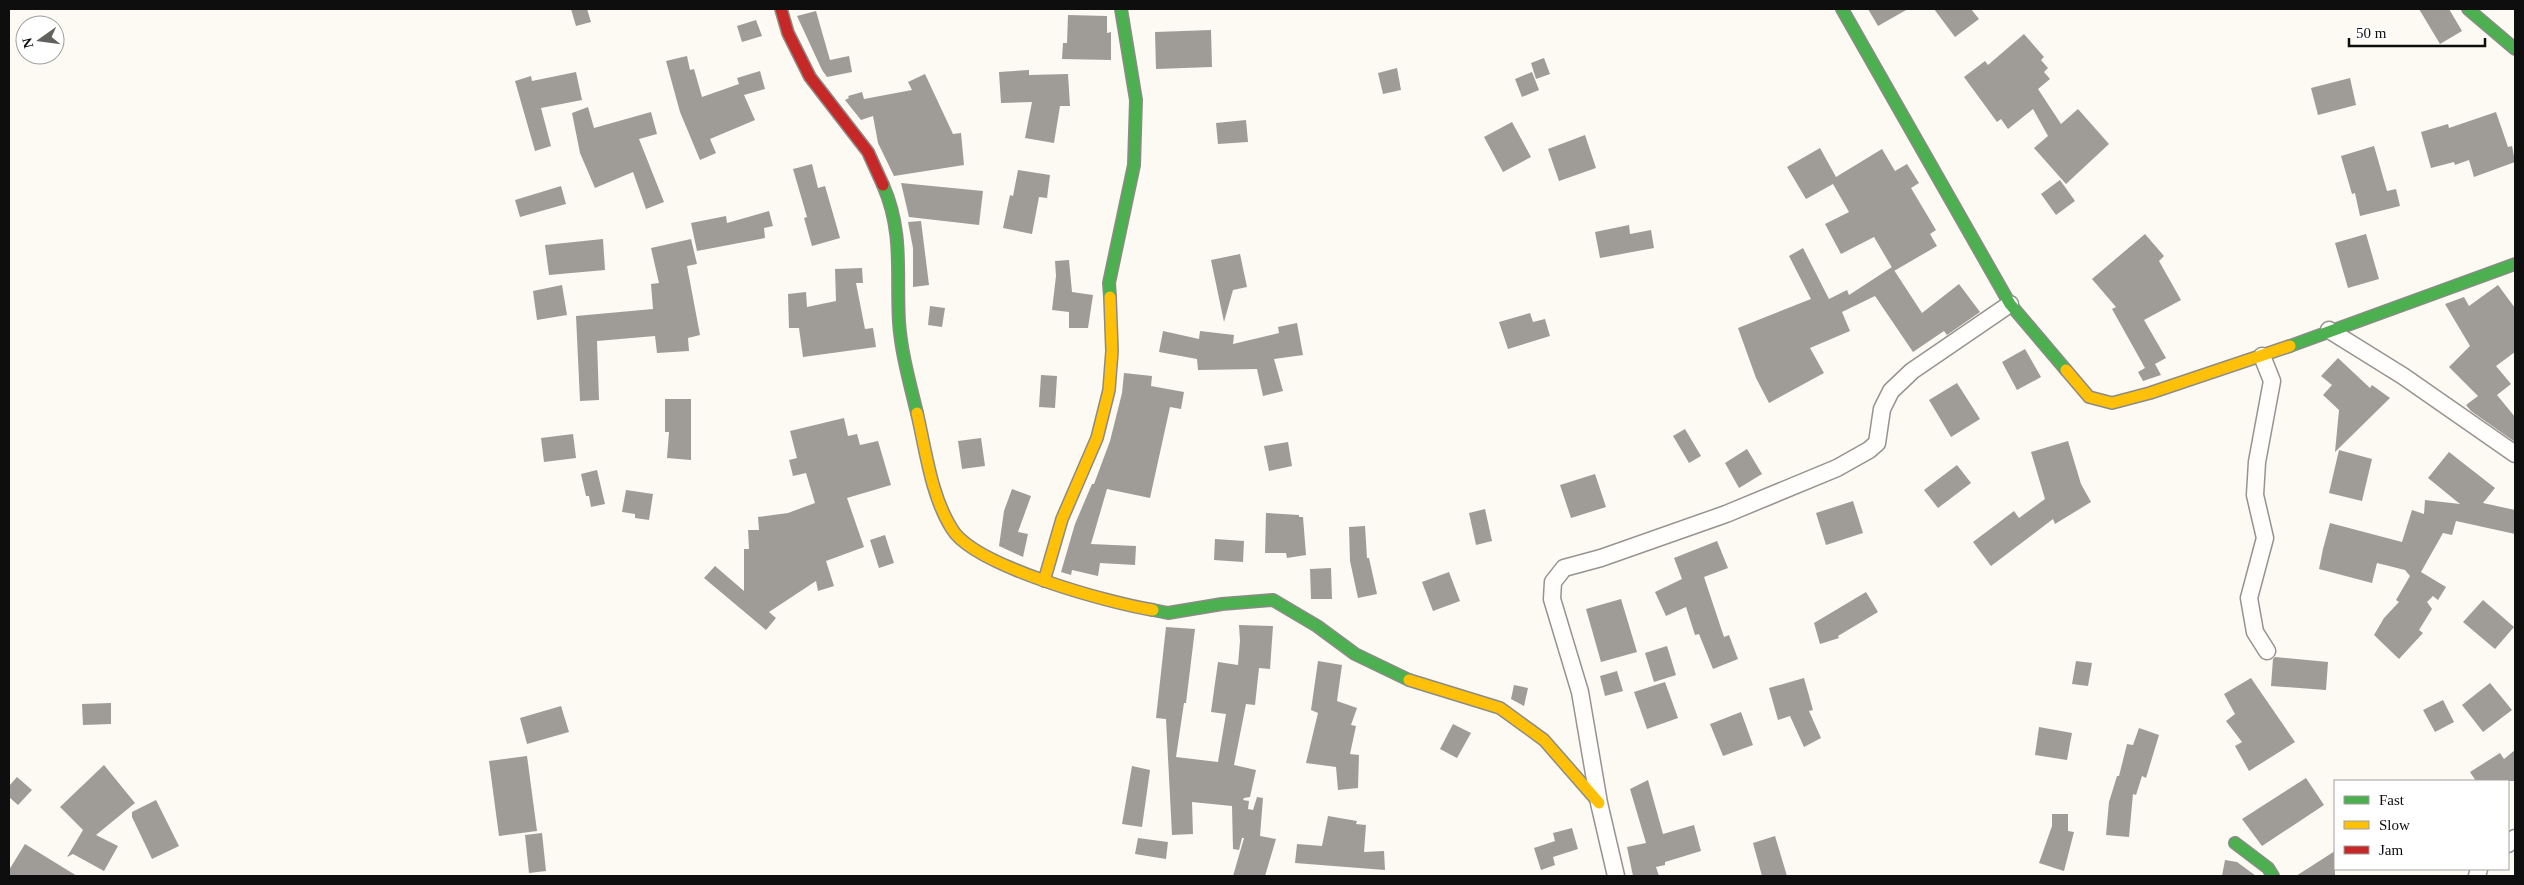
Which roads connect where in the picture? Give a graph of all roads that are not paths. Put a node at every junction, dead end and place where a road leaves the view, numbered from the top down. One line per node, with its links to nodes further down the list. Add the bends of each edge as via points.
1 (781, 9): 11 (street, via 810,78 868,152 888,197 899,248 899,323 909,381 937,496 952,530 969,548)
2 (1122, 9): 11 (street, via 1136,100 1134,164 1109,283 1112,351 1109,390 1097,438 1062,519)
3 (1842, 9): 7 (street)
4 (2468, 9): 5 (street)
5 (2515, 49)
6 (2515, 264): 8 (street)
7 (2010, 304): 9 (street, via 2089,397 2112,404); 13 (street, via 1912,371 1891,391 1882,410 1877,444 1869,450 1837,468 1726,514 1564,568 1553,582 1552,599 1580,692)
8 (2329, 330): 9 (street); 10 (street, via 2403,376)
9 (2262, 356): 12 (street, via 2272,380 2257,462 2255,495 2265,538 2249,598 2255,632)
10 (2515, 454)
11 (1044, 581): 13 (street, via 1120,605 1168,613 1273,600 1355,654 1408,680 1500,708 1544,740)
12 (2267, 651)
13 (1599, 803): 15 (street)
14 (2235, 843): 16 (street)
15 (1616, 876)
16 (2274, 876)

